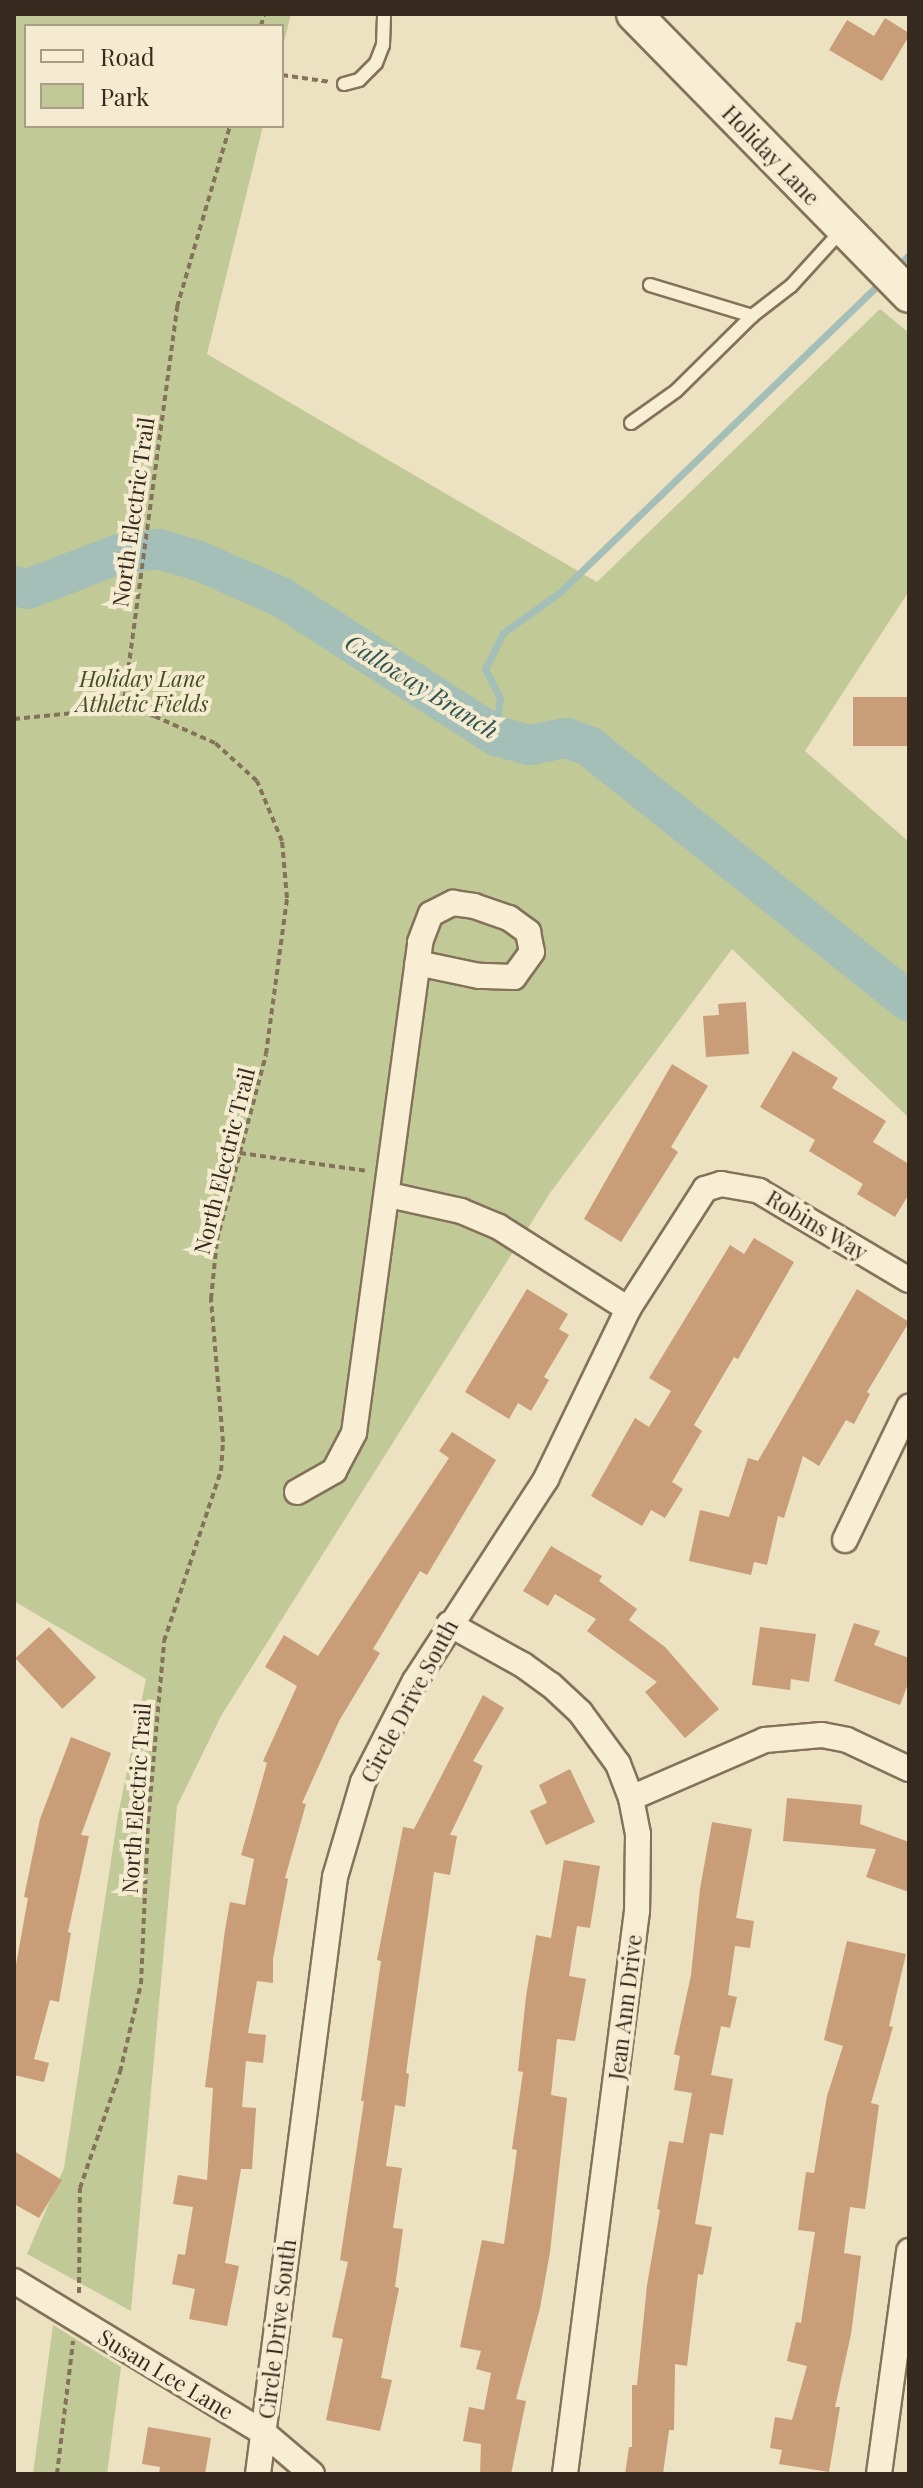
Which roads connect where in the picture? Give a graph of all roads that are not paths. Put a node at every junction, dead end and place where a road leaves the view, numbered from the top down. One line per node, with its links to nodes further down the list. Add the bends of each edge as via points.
1 (384, 14): 3 (lane, via 383,45 376,63 359,80)
2 (648, 19): 4 (street, Holiday Lane)
3 (344, 84)
4 (843, 229): 6 (street, Holiday Lane); 7 (lane, via 791,286)
5 (650, 285): 7 (lane)
6 (906, 292)
7 (752, 316): 8 (lane, via 676,391)
8 (631, 423)
9 (417, 963): 9 (street, via 479,976 514,977 532,952 528,932 509,918 453,903 431,914); 10 (street)
10 (390, 1184): 13 (street, via 534,1246); 15 (street, via 354,1433 334,1471)
11 (721, 1184): 12 (street, Robins Way, via 759,1191); 13 (street, Circle Drive South, via 705,1189)
12 (909, 1280)
13 (628, 1309): 17 (street, Circle Drive South, via 546,1479)
14 (909, 1407): 16 (street)
15 (297, 1492)
16 (845, 1540)
17 (449, 1624): 19 (street, Jean Ann Drive, via 551,1685 580,1712 618,1764); 22 (street, Circle Drive South, via 363,1782 335,1877)
18 (909, 1769): 19 (street, via 847,1740 822,1735 765,1740)
19 (631, 1798): 25 (street, Jean Ann Drive, via 638,1834 637,1911)
20 (909, 2251): 26 (street)
21 (14, 2281): 22 (street, Susan Lee Lane)
22 (264, 2433): 23 (street, Circle Drive South); 24 (street, Susan Lee Lane)
23 (258, 2474)
24 (312, 2474)
25 (565, 2474)
26 (879, 2474)

